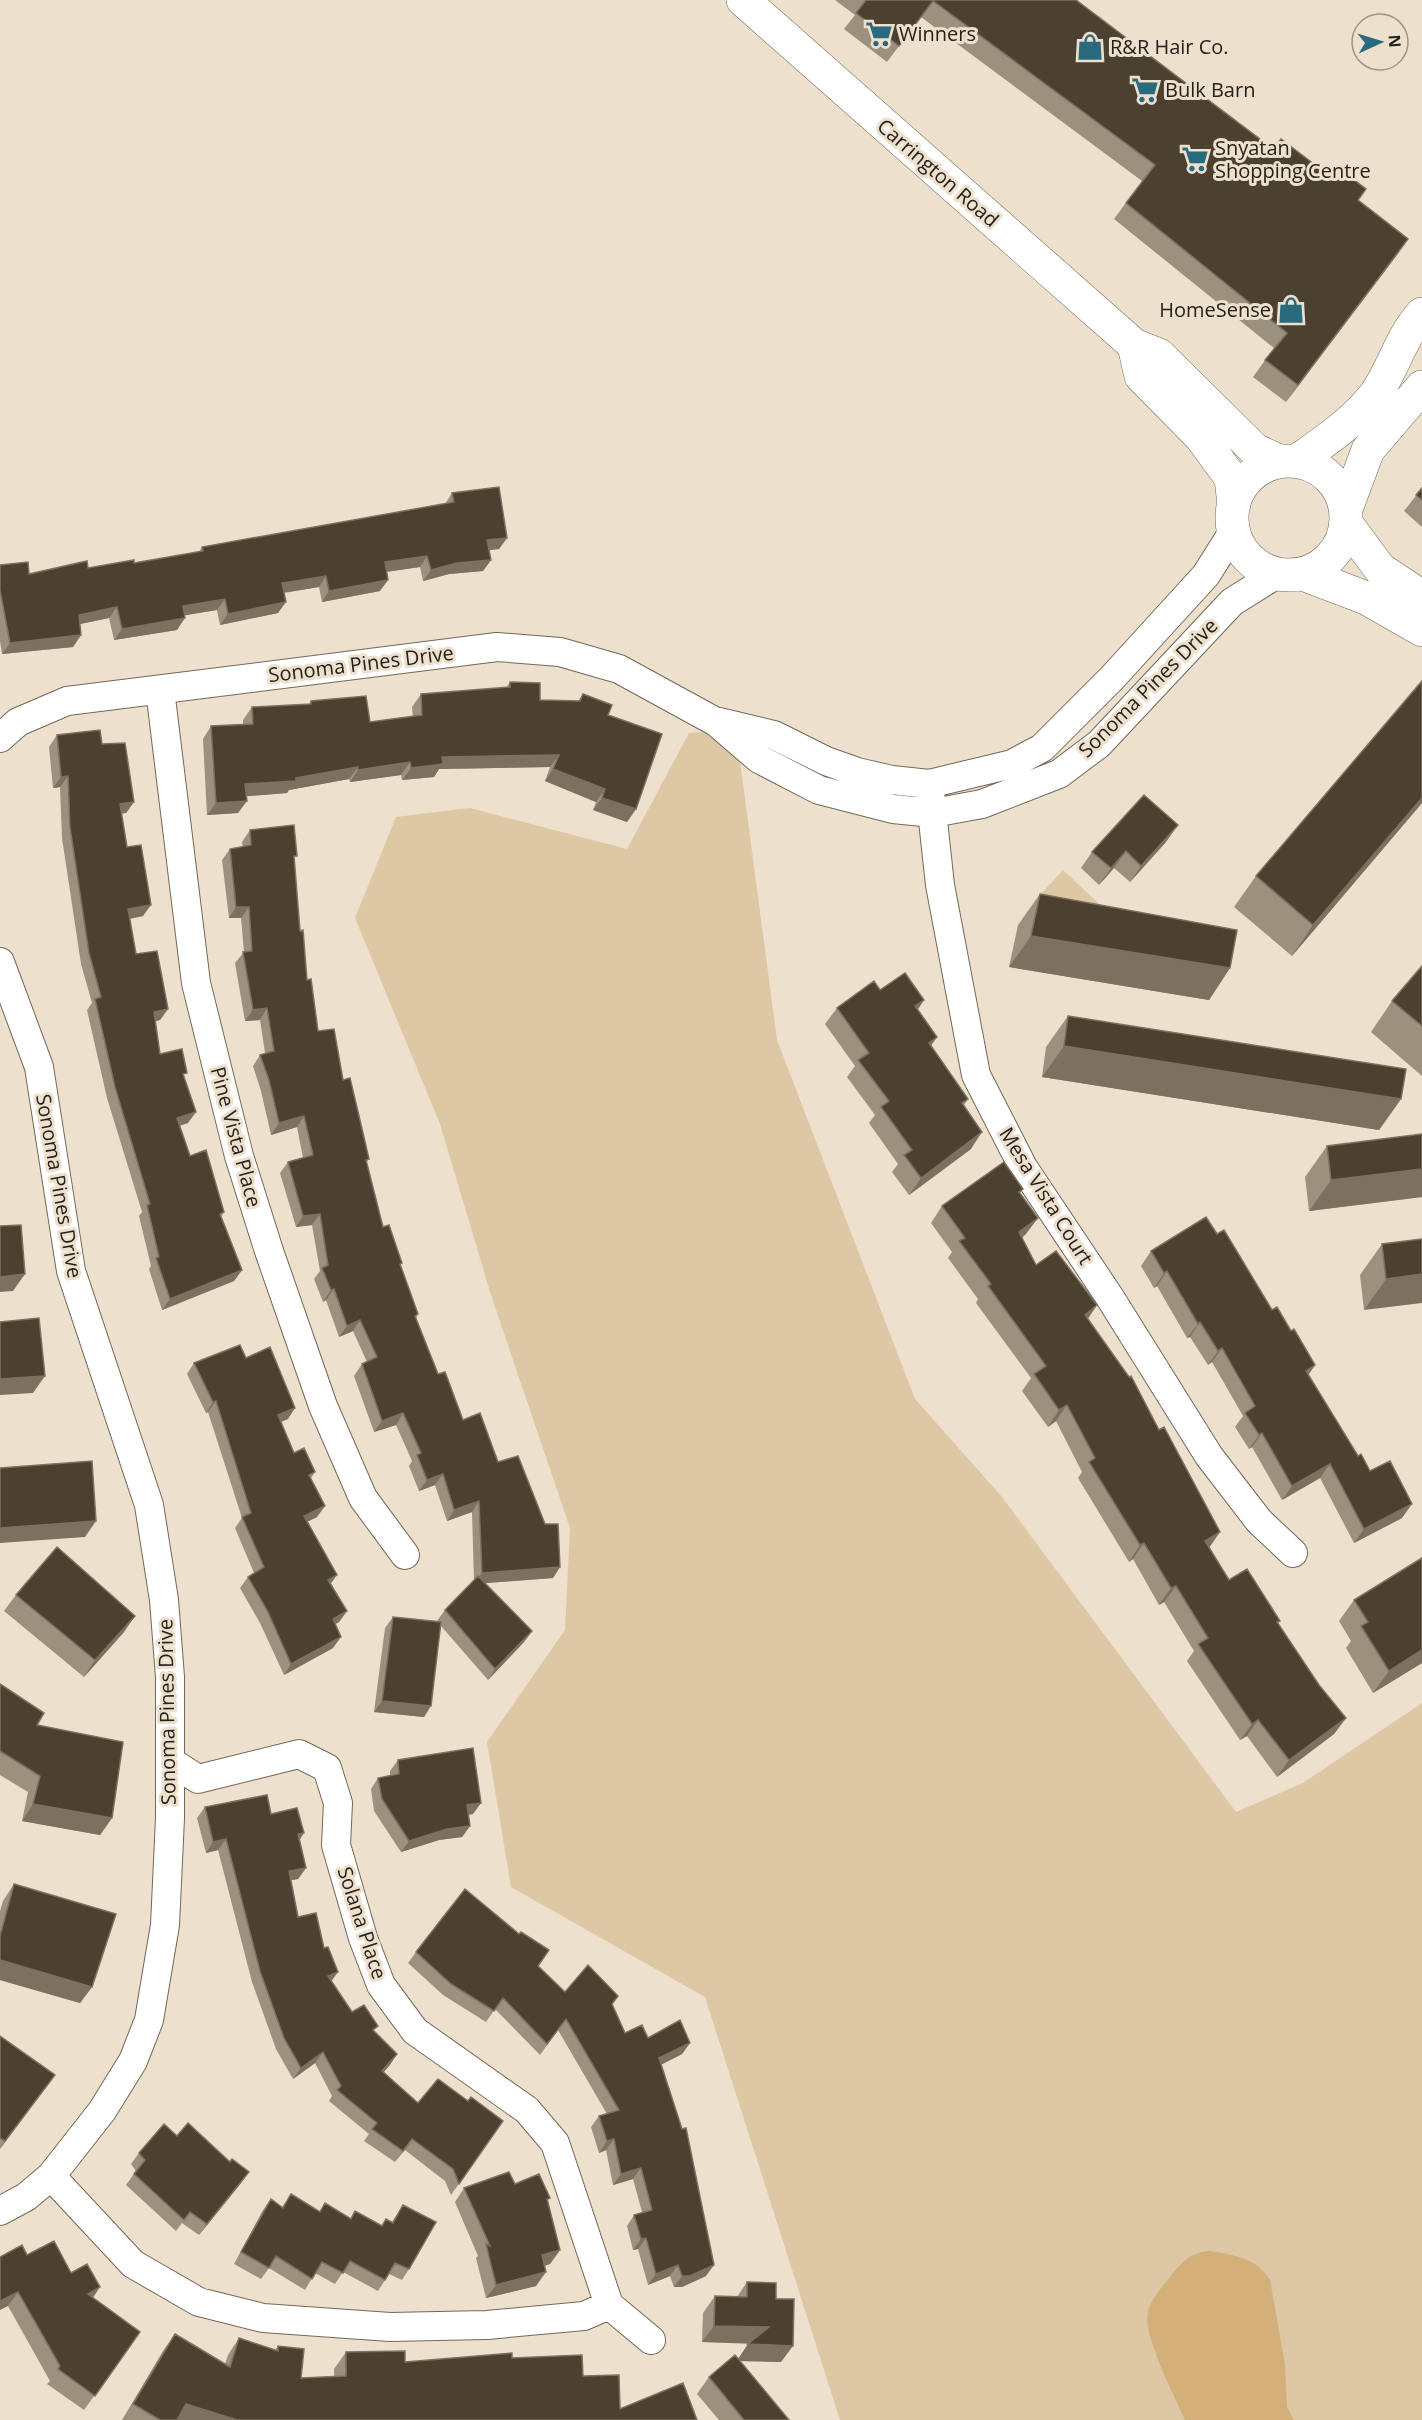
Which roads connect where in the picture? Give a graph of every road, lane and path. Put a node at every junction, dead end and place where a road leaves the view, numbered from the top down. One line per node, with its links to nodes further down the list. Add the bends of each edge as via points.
1 (743, 0): 3 (street, Carrington Road)
2 (1422, 314): 5 (street, via 1375,394 1342,428)
3 (1134, 345): 5 (street, Carrington Road, via 1159,355 1255,450); 7 (street, via 1141,376 1201,437 1231,478)
4 (1422, 387): 6 (street, via 1368,450)
5 (1288, 461): 6 (street, via 1314,466 1329,477 1340,492); 7 (street, via 1263,467 1250,476)
6 (1346, 516): 8 (street, via 1342,540 1333,555 1320,567); 9 (street, via 1380,569)
7 (1233, 518): 8 (street, via 1239,547 1250,560); 14 (street, Sonoma Pines Drive, via 1206,575 1042,748 1012,764)
8 (1290, 574): 10 (street, via 1366,598); 15 (street, Sonoma Pines Drive, via 1233,602 1099,744 1059,774 982,804)
9 (1422, 597)
10 (1422, 630)
11 (160, 690): 12 (street, Sonoma Pines Drive, via 497,647 560,652 619,669); 13 (street, Sonoma Pines Drive, via 67,701 18,722); 18 (street, Pine Vista Place, via 196,983 239,1155 323,1406 363,1498)
12 (716, 722): 14 (street, Sonoma Pines Drive, via 774,735 857,772); 15 (street, Sonoma Pines Drive, via 759,759 819,790 893,809)
13 (0, 738)
14 (929, 784): 15 (street, Mesa Vista Court)
15 (933, 813): 17 (street, Mesa Vista Court, via 940,885 976,1075 1023,1167 1209,1456 1260,1521)
16 (0, 962): 19 (street, Sonoma Pines Drive, via 39,1067 71,1271 149,1504 164,1600 170,1677)
17 (1293, 1553)
18 (405, 1555)
19 (170, 1761): 20 (street, Sonoma Pines Drive, via 165,1925 149,2020 133,2061 102,2111); 22 (street, Solana Place, via 198,1779 299,1754 327,1768 338,1803 336,1845 381,1985 415,2031 527,2110 555,2142)
20 (51, 2176): 21 (street, Sonoma Pines Drive, via 26,2197); 22 (street, via 133,2264 199,2302 263,2318 390,2327 487,2325 584,2316)
21 (0, 2211)
22 (609, 2305): 23 (street)
23 (651, 2340)

